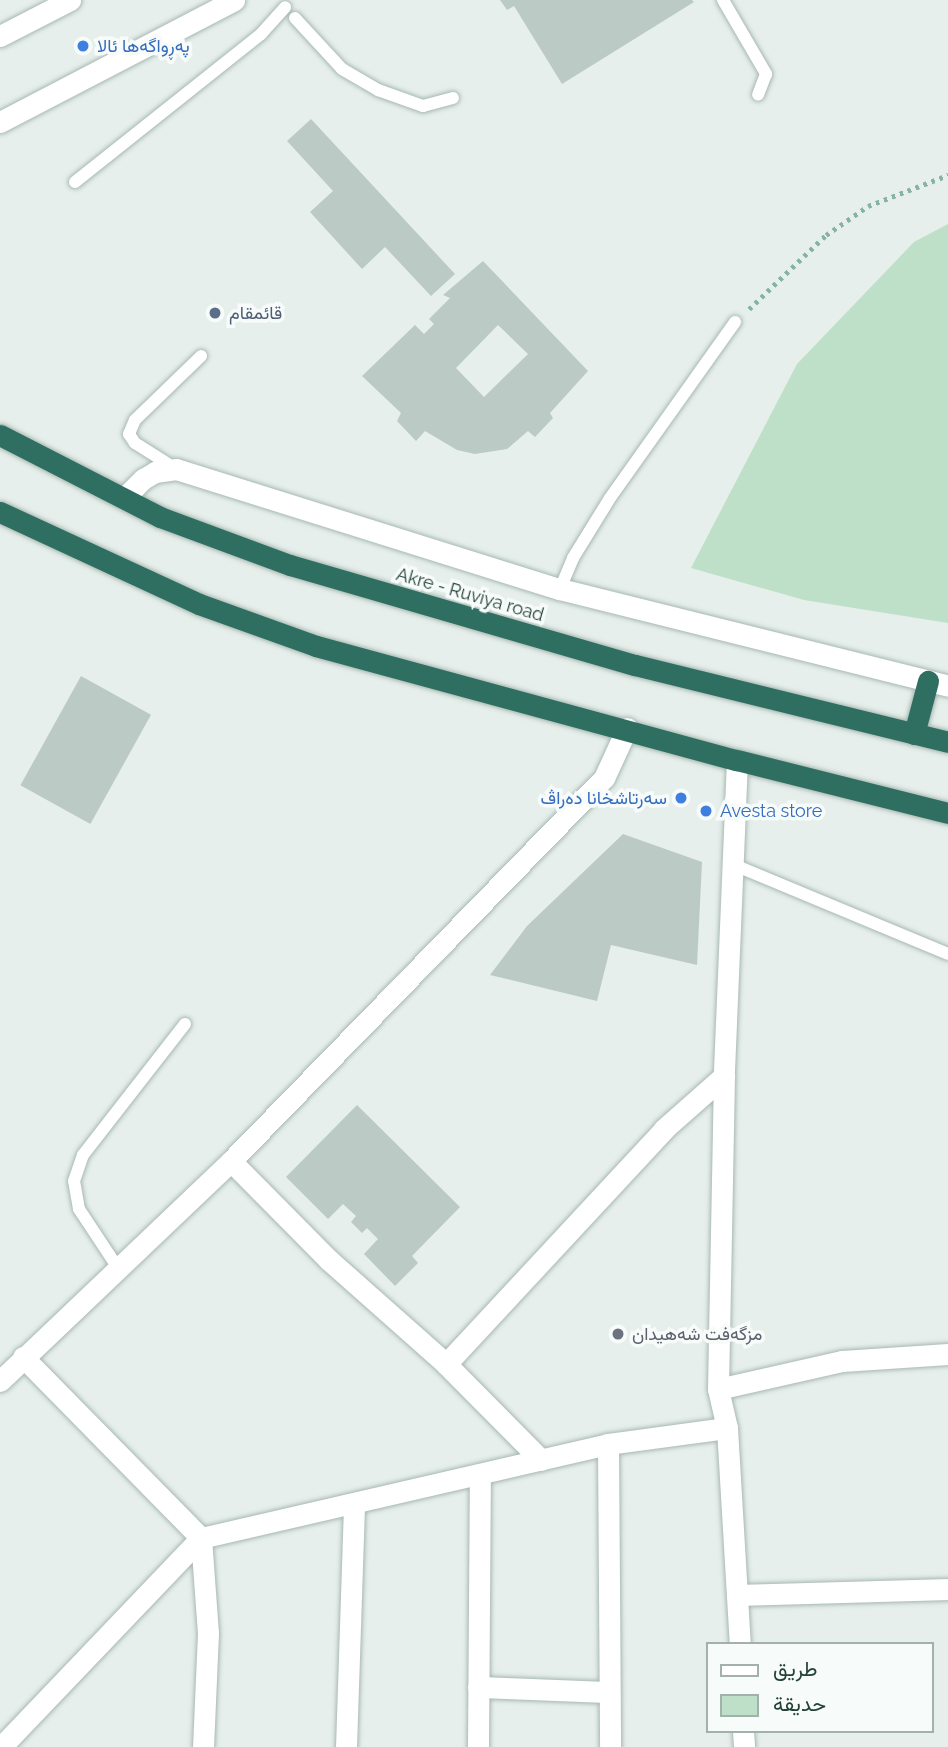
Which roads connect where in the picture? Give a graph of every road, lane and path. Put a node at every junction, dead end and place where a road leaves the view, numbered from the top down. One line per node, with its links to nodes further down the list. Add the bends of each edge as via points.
1 (70, 0): 6 (street)
2 (234, 0): 9 (street)
3 (723, 0): 7 (lane, via 766,74)
4 (285, 7): 11 (lane, via 261,34)
5 (295, 18): 8 (lane, via 342,69 378,90 423,106)
6 (0, 36)
7 (758, 95)
8 (453, 98)
9 (0, 122)
10 (948, 175): 12 (path, via 867,206 826,236)
11 (75, 182)
12 (735, 322): 18 (lane, via 610,498 573,558)
13 (201, 356): 15 (lane, via 135,421 129,434 135,443)
14 (0, 435): 16 (highway, Akre - Ruviya road)
15 (176, 469): 16 (street, via 155,472); 18 (street)
16 (124, 498): 21 (highway, Akre - Ruviya road, via 160,517 277,560 409,601 635,665)
17 (0, 512): 20 (highway, via 199,604 316,646)
18 (560, 589): 19 (street)
19 (938, 684): 21 (highway)
20 (627, 729): 23 (highway); 29 (street, via 604,778)
21 (914, 734): 22 (highway, Akre - Ruviya road)
22 (948, 742)
23 (737, 760): 24 (highway); 25 (street)
24 (948, 813)
25 (732, 864): 26 (lane); 28 (street)
26 (948, 954)
27 (185, 1024): 30 (lane, via 83,1155 74,1181 79,1209)
28 (724, 1076): 33 (street, via 664,1129); 35 (street)
29 (231, 1161): 30 (street); 33 (street, via 329,1260)
30 (118, 1268): 32 (street)
31 (948, 1354): 35 (street, via 842,1361)
32 (23, 1357): 34 (street); 41 (street)
33 (446, 1364): 38 (street)
34 (0, 1381)
35 (718, 1389): 36 (street)
36 (727, 1428): 37 (street); 43 (street)
37 (608, 1444): 38 (street); 46 (street)
38 (541, 1460): 39 (street)
39 (480, 1475): 40 (street); 45 (street)
40 (354, 1505): 41 (street); 49 (street)
41 (201, 1538): 47 (street); 48 (street, via 208,1633)
42 (948, 1589): 43 (street)
43 (738, 1595): 44 (street)
44 (740, 1642)
45 (478, 1687): 46 (street); 50 (street)
46 (609, 1692): 51 (street)
47 (10, 1744)
48 (203, 1747)
49 (346, 1747)
50 (478, 1747)
51 (610, 1747)

